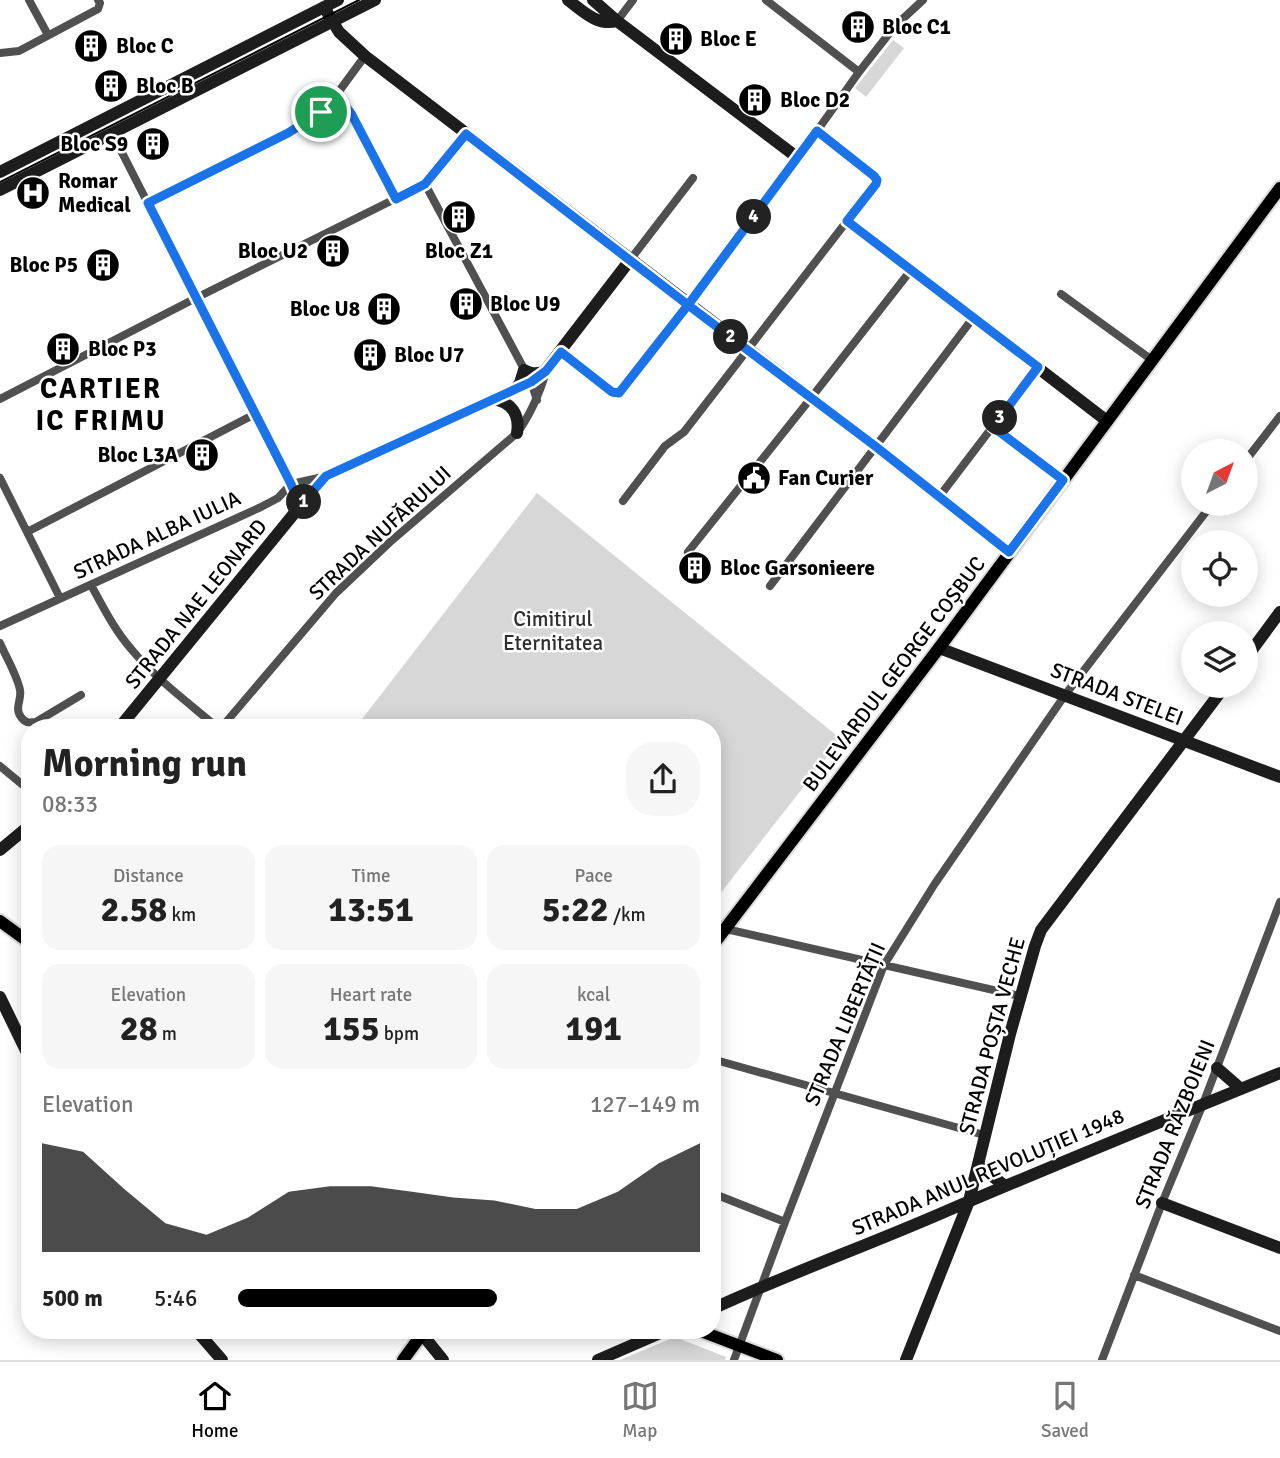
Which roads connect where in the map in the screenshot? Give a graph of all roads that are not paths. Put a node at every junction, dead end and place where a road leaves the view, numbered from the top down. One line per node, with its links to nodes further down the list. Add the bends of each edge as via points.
1 (29, 0): 13 (street)
2 (98, 0): 13 (street, via 98,9)
3 (338, 0): 10 (street)
4 (375, 0): 12 (street)
5 (568, 0): 11 (street, via 592,18 607,24)
6 (593, 0): 11 (street)
7 (634, 0): 11 (street)
8 (766, 0): 16 (street)
9 (923, 0): 16 (street, via 895,26)
10 (324, 7): 12 (street); 22 (street)
11 (617, 21): 21 (street)
12 (333, 22): 15 (street); 19 (street)
13 (48, 35): 14 (street, via 19,51)
14 (0, 53)
15 (365, 56): 17 (street); 20 (street)
16 (859, 72): 18 (street)
17 (334, 99): 27 (street, via 352,115); 28 (street, via 288,133)
18 (817, 131): 21 (street); 29 (street, via 877,180)
19 (112, 133): 26 (street); 28 (street)
20 (466, 134): 24 (street); 30 (street)
21 (798, 158): 34 (street)
22 (0, 172)
23 (693, 178): 30 (street)
24 (425, 184): 27 (street); 41 (street)
25 (1280, 188): 38 (main road, BULEVARDUL GEORGE COȘBUC)
26 (0, 190)
27 (396, 199): 33 (street)
28 (148, 203): 33 (street)
29 (847, 221): 31 (street); 36 (street)
30 (630, 260): 34 (street); 37 (street)
31 (911, 270): 35 (street); 42 (street)
32 (1062, 294): 38 (street)
33 (196, 298): 43 (street); 46 (street)
34 (688, 305): 36 (street); 37 (street, via 619,393)
35 (973, 318): 39 (street); 52 (street)
36 (748, 350): 42 (street); 58 (street)
37 (561, 352): 40 (street)
38 (1152, 360): 48 (main road, BULEVARDUL GEORGE COȘBUC)
39 (1038, 367): 48 (street); 49 (street)
40 (546, 371): 41 (street); 45 (street, STRADA NUFĂRULUI)
41 (528, 376): 44 (street, STRADA NAE LEONARD, via 515,389); 45 (street)
42 (811, 398): 52 (street); 62 (street)
43 (0, 399)
44 (493, 399): 50 (street, via 513,409); 53 (street, STRADA NAE LEONARD)
45 (537, 400): 50 (street, STRADA NUFĂRULUI)
46 (255, 414): 56 (street); 61 (street)
47 (1280, 416): 51 (street)
48 (1107, 421): 55 (main road, BULEVARDUL GEORGE COȘBUC)
49 (993, 427): 55 (street); 57 (street)
50 (517, 433): 80 (street, STRADA NUFĂRULUI, via 336,593)
51 (1258, 444)
52 (875, 446): 57 (street); 65 (street)
53 (326, 476): 56 (street, STRADA ALBA IULIA); 59 (street, STRADA NAE LEONARD)
54 (0, 478): 61 (street)
55 (1063, 480): 63 (main road, BULEVARDUL GEORGE COȘBUC)
56 (291, 484): 59 (street); 64 (street, STRADA ALBA IULIA, via 278,498)
57 (939, 497): 63 (street)
58 (623, 501)
59 (300, 506): 72 (street, STRADA NAE LEONARD)
60 (1203, 516): 74 (street, STRADA LIBERTĂȚII)
61 (27, 532): 66 (street)
62 (688, 552)
63 (1009, 552): 71 (main road, BULEVARDUL GEORGE COȘBUC)
64 (91, 585): 66 (street, STRADA ALBA IULIA); 72 (street, via 130,649)
65 (770, 586)
66 (60, 598): 68 (street, STRADA ALBA IULIA)
67 (1280, 612): 69 (street)
68 (0, 626)
69 (1258, 642)
70 (0, 643): 76 (street, via 21,693)
71 (939, 648): 74 (street, STRADA STELEI); 89 (main road, BULEVARDUL GEORGE COȘBUC)
72 (160, 678): 78 (street, STRADA NAE LEONARD); 79 (street)
73 (81, 695): 77 (street)
74 (1065, 695): 81 (street, STRADA STELEI); 92 (street, STRADA LIBERTĂȚII, via 934,884)
75 (1216, 698): 81 (street, STRADA POȘTA VECHE)
76 (21, 719)
77 (41, 719)
78 (126, 719)
79 (209, 719)
80 (228, 719)
81 (1185, 740): 83 (street, STRADA STELEI); 93 (street, STRADA POȘTA VECHE, via 1041,930)
82 (0, 766): 84 (street)
83 (1280, 777)
84 (21, 784)
85 (21, 833): 86 (street)
86 (1, 851)
87 (1280, 902): 97 (street, STRADA RĂZBOIENI)
88 (0, 921): 91 (main road)
89 (726, 929): 90 (main road, BULEVARDUL GEORGE COȘBUC); 92 (street)
90 (721, 935)
91 (21, 936)
92 (884, 965): 93 (street); 100 (street, STRADA LIBERTĂȚII)
93 (1020, 996): 102 (street, STRADA POȘTA VECHE)
94 (0, 997): 95 (street)
95 (21, 1040)
96 (721, 1062): 100 (street)
97 (1217, 1068): 99 (street); 101 (street, STRADA RĂZBOIENI)
98 (1280, 1073): 99 (street, STRADA ANUL REVOLUȚIEI 1948)
99 (1241, 1089): 101 (street, STRADA ANUL REVOLUȚIEI 1948)
100 (834, 1093): 102 (street); 108 (street, STRADA LIBERTĂȚII)
101 (1203, 1104): 104 (street, STRADA ANUL REVOLUȚIEI 1948); 107 (street, STRADA RĂZBOIENI)
102 (984, 1135): 103 (street, STRADA POȘTA VECHE)
103 (978, 1165): 104 (street); 106 (street, STRADA POȘTA VECHE)
104 (1005, 1186): 106 (street, STRADA ANUL REVOLUȚIEI 1948)
105 (721, 1197): 108 (street)
106 (969, 1201): 111 (street, STRADA ANUL REVOLUȚIEI 1948); 126 (street, STRADA POȘTA VECHE)
107 (1162, 1203): 109 (street); 110 (street, STRADA RĂZBOIENI)
108 (785, 1222): 111 (street, STRADA LIBERTĂȚII)
109 (1280, 1248)
110 (1135, 1275): 113 (street); 127 (street, STRADA RĂZBOIENI)
111 (762, 1286): 112 (street, STRADA ANUL REVOLUȚIEI 1948); 119 (street, STRADA LIBERTĂȚII)
112 (721, 1305)
113 (1280, 1331)
114 (204, 1339): 120 (street)
115 (419, 1339): 121 (main road)
116 (429, 1339): 122 (street)
117 (646, 1339): 123 (street)
118 (721, 1339): 119 (main road)
119 (740, 1346): 124 (street, STRADA LIBERTĂȚII); 125 (main road)
120 (222, 1360)
121 (403, 1360)
122 (443, 1360)
123 (598, 1360)
124 (734, 1360)
125 (777, 1360)
126 (906, 1360)
127 (1102, 1360)

